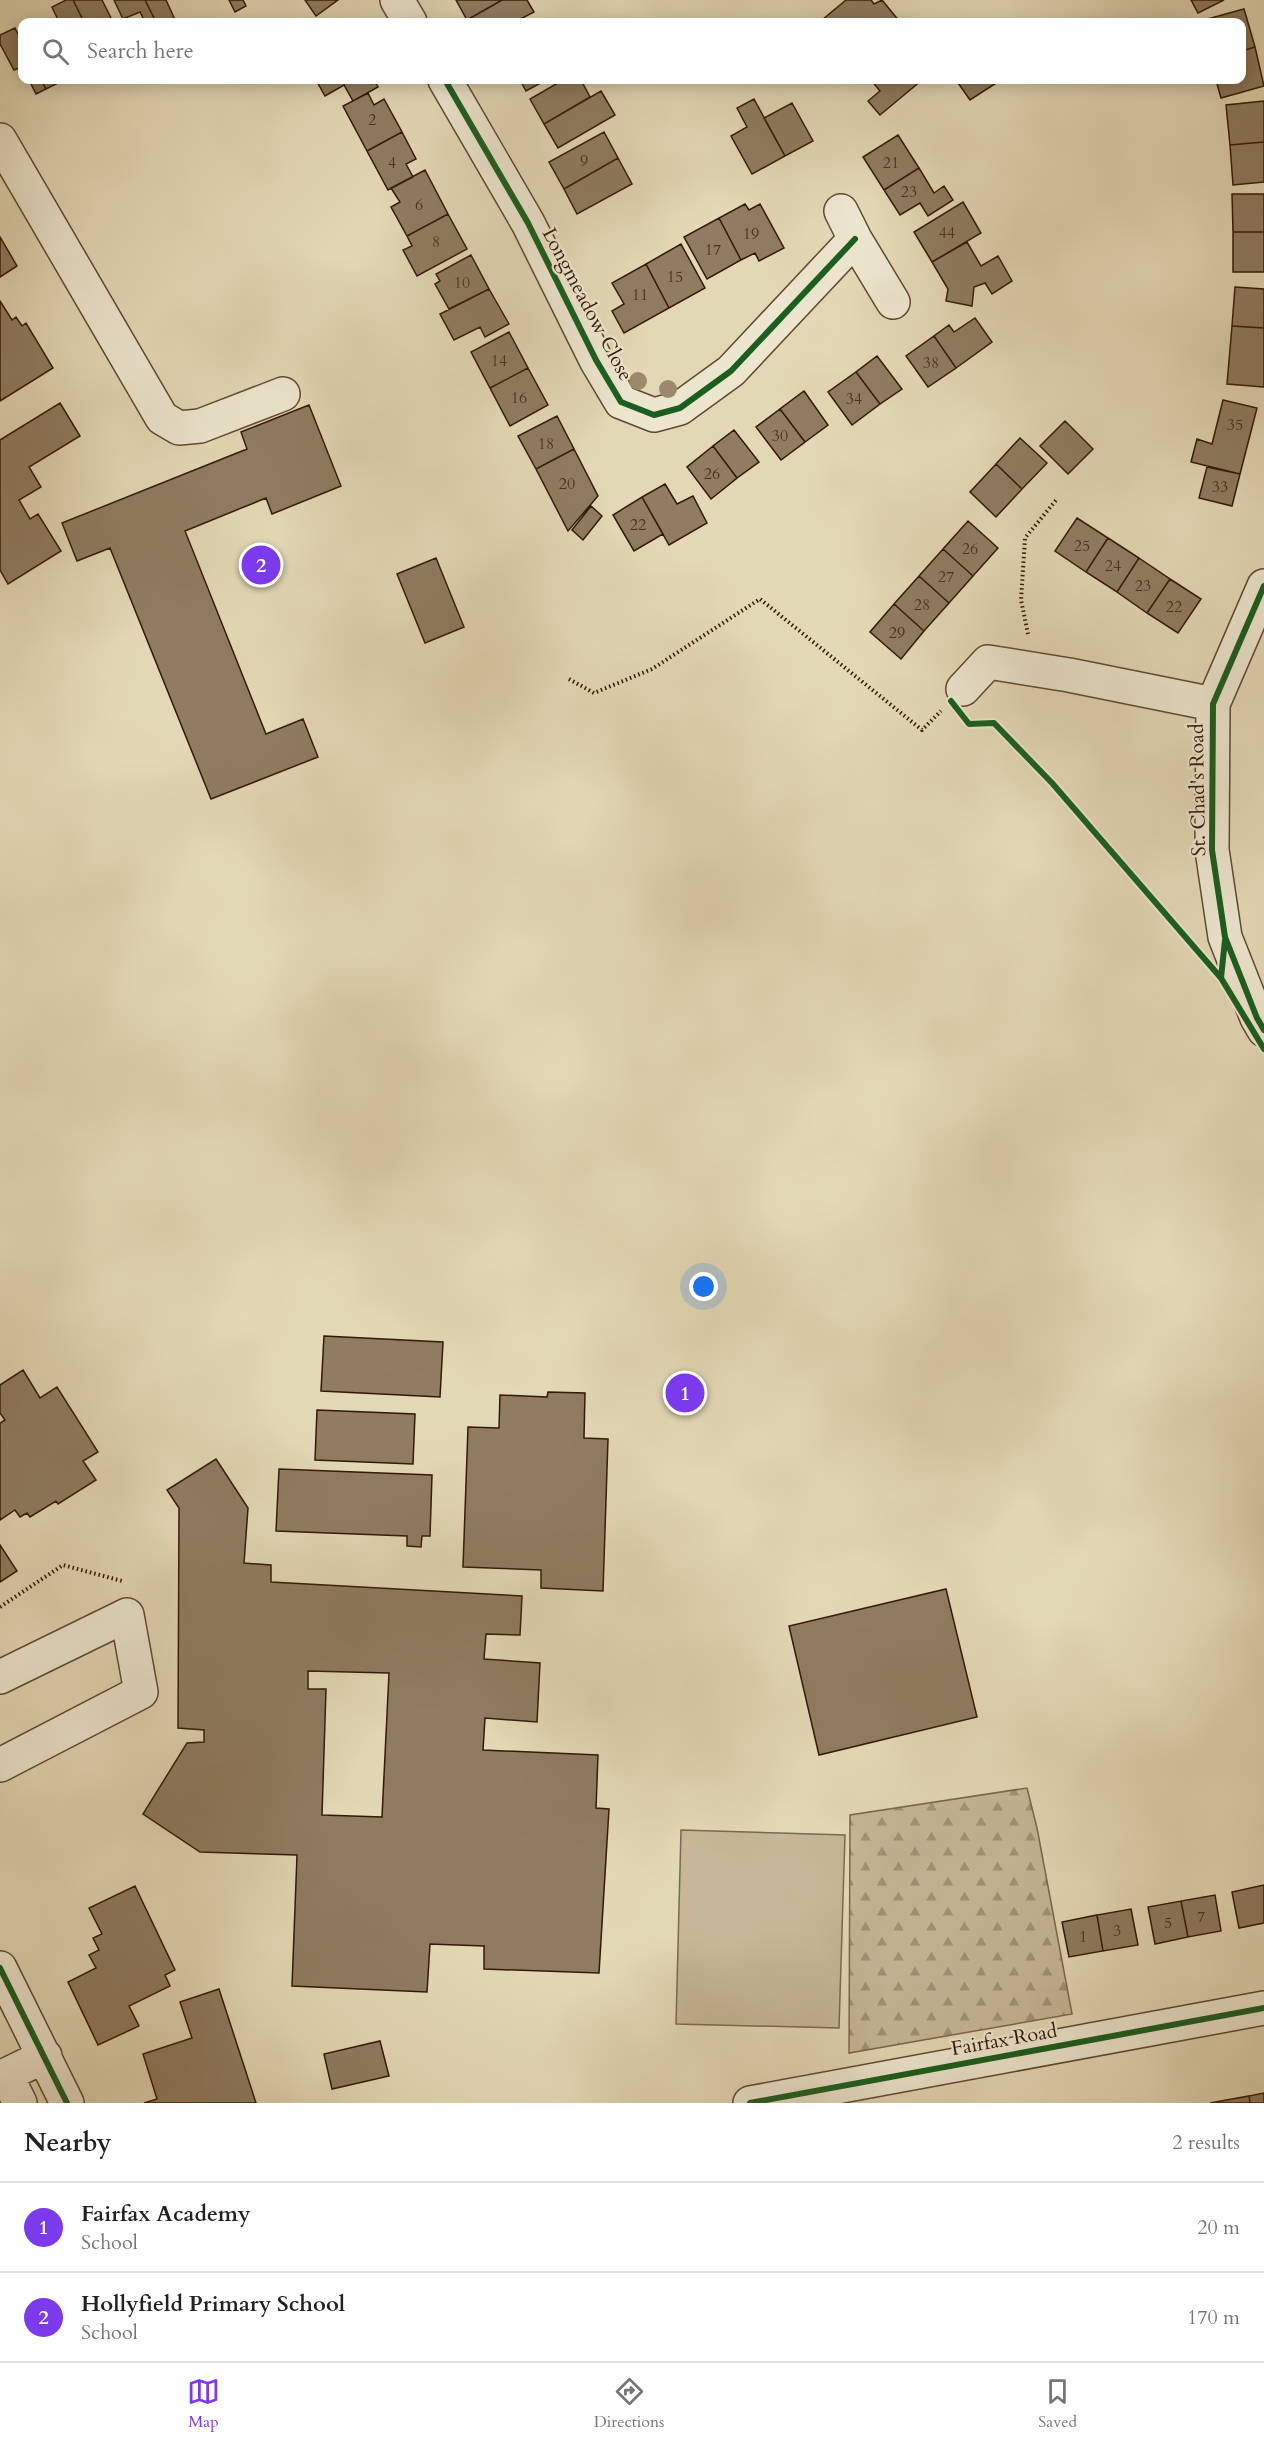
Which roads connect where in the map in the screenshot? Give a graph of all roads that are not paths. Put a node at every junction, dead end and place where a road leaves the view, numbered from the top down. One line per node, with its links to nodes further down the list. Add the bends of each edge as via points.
1 (397, 0): 2 (street)
2 (408, 18)
3 (447, 84): 5 (street, Longmeadow Close, via 528,223 621,402 654,415 680,408 731,371 848,225)
4 (0, 140): 6 (street, via 162,418 179,428 200,426)
5 (892, 302)
6 (283, 394)
7 (1264, 586): 9 (street, St. Chad's Road)
8 (963, 689): 9 (street, St. Chad's Road, via 988,662)
9 (1213, 705): 10 (street, St. Chad's Road, via 1212,850 1225,937)
10 (1264, 1030)
11 (0, 1677): 12 (street, via 127,1615 141,1692)
12 (0, 1766)
13 (0, 1968): 15 (street)
14 (1264, 2008): 18 (street, Fairfax Road)
15 (45, 2056): 16 (street, via 6,2075); 17 (street)
16 (12, 2100)
17 (67, 2103)
18 (750, 2103)

